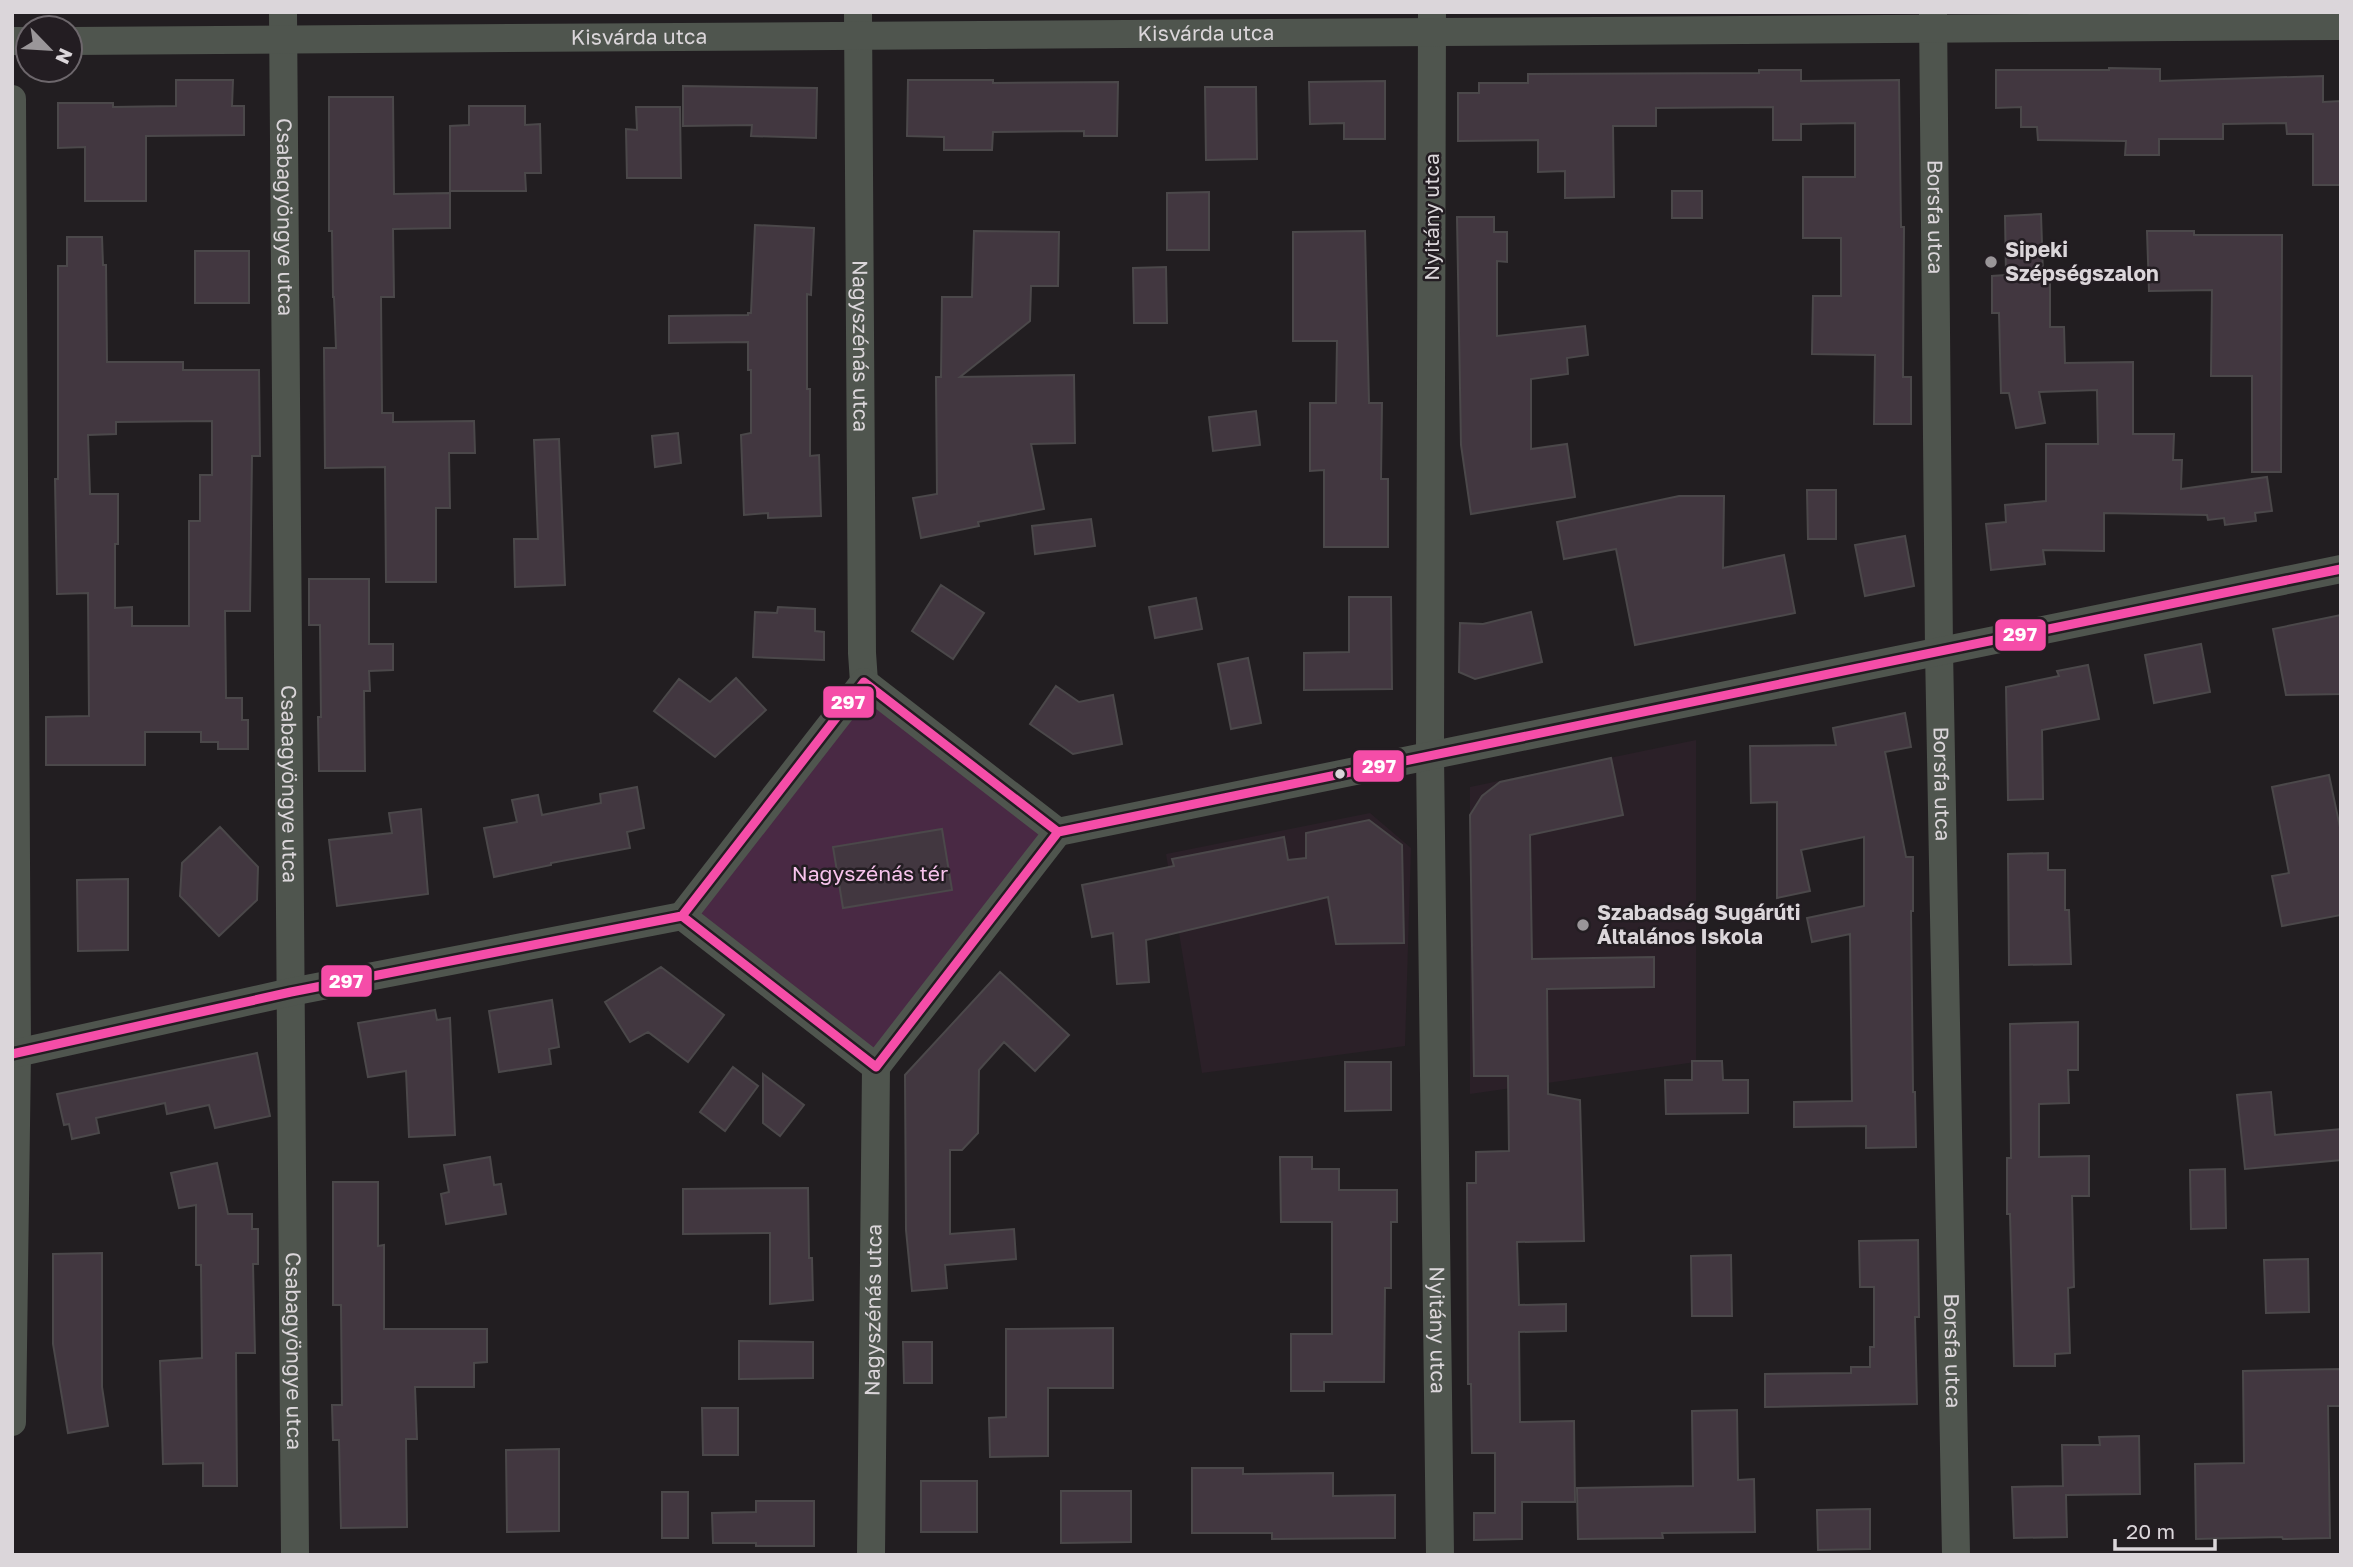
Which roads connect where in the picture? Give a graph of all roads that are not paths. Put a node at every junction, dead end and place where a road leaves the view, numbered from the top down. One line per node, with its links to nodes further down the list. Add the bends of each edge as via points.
1 (1933, 20): 2 (street, Kisvárda utca); 5 (street, Kisvárda utca); 9 (street, Borsfa utca)
2 (1432, 22): 3 (street, Kisvárda utca); 11 (street, Nyitány utca)
3 (859, 24): 4 (street, Kisvárda utca); 10 (street, Nagyszénás utca)
4 (283, 26): 6 (street, Kisvárda utca); 14 (street, Csabagyöngye utca)
5 (2341, 26)
6 (84, 40)
7 (12, 99): 15 (street)
8 (2341, 569): 9 (street)
9 (1939, 650): 11 (street); 21 (street, Borsfa utca)
10 (864, 681): 12 (street); 13 (street)
11 (1430, 755): 12 (street); 20 (street, Nyitány utca)
12 (1058, 832): 16 (street)
13 (682, 916): 14 (street); 16 (street)
14 (291, 992): 15 (street); 18 (street, Csabagyöngye utca)
15 (15, 1053): 17 (street)
16 (876, 1067): 19 (street, Nagyszénás utca)
17 (12, 1422)
18 (295, 1555)
19 (871, 1555)
20 (1440, 1555)
21 (1956, 1555)

